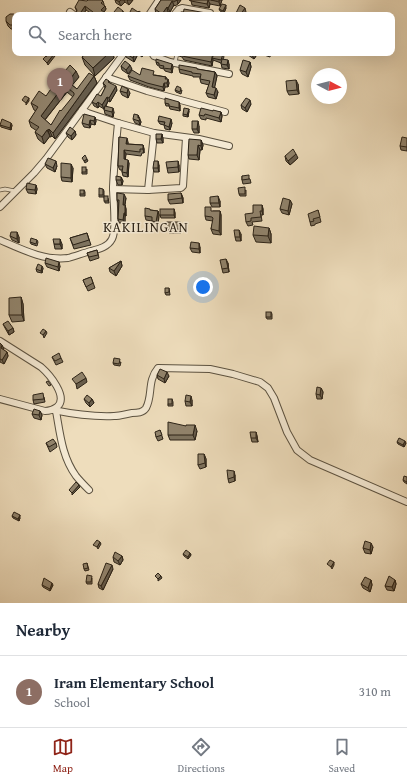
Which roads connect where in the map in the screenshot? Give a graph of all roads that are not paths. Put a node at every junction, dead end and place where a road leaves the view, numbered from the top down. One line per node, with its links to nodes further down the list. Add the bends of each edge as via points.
1 (158, 0): 2 (street)
2 (152, 12)
3 (176, 12): 4 (street, via 182,8)
4 (204, 12)
5 (122, 56): 10 (street)
6 (154, 56): 8 (street)
7 (176, 56): 8 (lane)
8 (174, 63): 9 (street)
9 (229, 74)
10 (106, 77): 11 (street); 12 (street)
11 (82, 110): 13 (street); 20 (street, via 34,173)
12 (225, 112)
13 (118, 123): 14 (street); 17 (street)
14 (154, 133): 15 (street); 19 (street)
15 (186, 138): 16 (street); 19 (street, via 183,187)
16 (229, 146)
17 (113, 189): 19 (street); 22 (street, via 114,234 111,242 101,248 68,258 57,258 29,252)
18 (0, 190): 20 (lane)
19 (148, 190)
20 (15, 191): 21 (street)
21 (0, 206)
22 (0, 240)
23 (0, 341): 25 (street, via 47,372 61,399)
24 (0, 399): 25 (street, via 45,411)
25 (54, 410): 26 (street, via 67,461); 27 (street, via 115,416 141,412 146,408 151,381 158,368 210,369 232,374 260,382 268,388 297,450 310,460)
26 (89, 490)
27 (407, 502)

